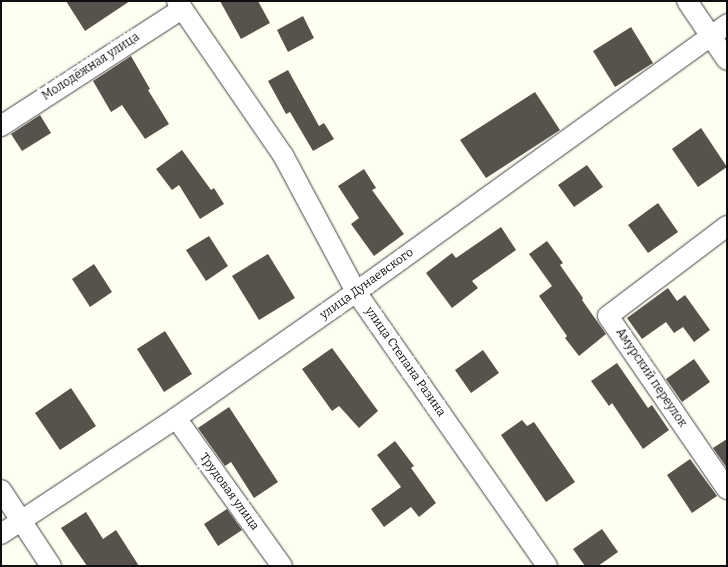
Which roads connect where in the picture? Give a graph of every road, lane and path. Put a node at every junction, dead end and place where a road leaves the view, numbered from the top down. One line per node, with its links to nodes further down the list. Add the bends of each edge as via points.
1 (687, 1): 4 (street)
2 (179, 5): 6 (street, Молодёжная улица); 8 (street, улица Степана Разина, via 283,154)
3 (727, 24): 4 (street, улица Дунаевского)
4 (710, 35): 5 (street); 8 (street, улица Дунаевского)
5 (727, 60)
6 (1, 126)
7 (727, 226): 10 (street, Амурский переулок, via 608,316)
8 (356, 292): 9 (street, улица Дунаевского); 16 (street, улица Степана Разина)
9 (176, 418): 12 (street, улица Дунаевского); 15 (street, Трудовая улица)
10 (727, 489)
11 (1, 490): 12 (street)
12 (20, 520): 13 (street, улица Дунаевского); 14 (street)
13 (1, 534)
14 (52, 566)
15 (282, 566)
16 (547, 566)

